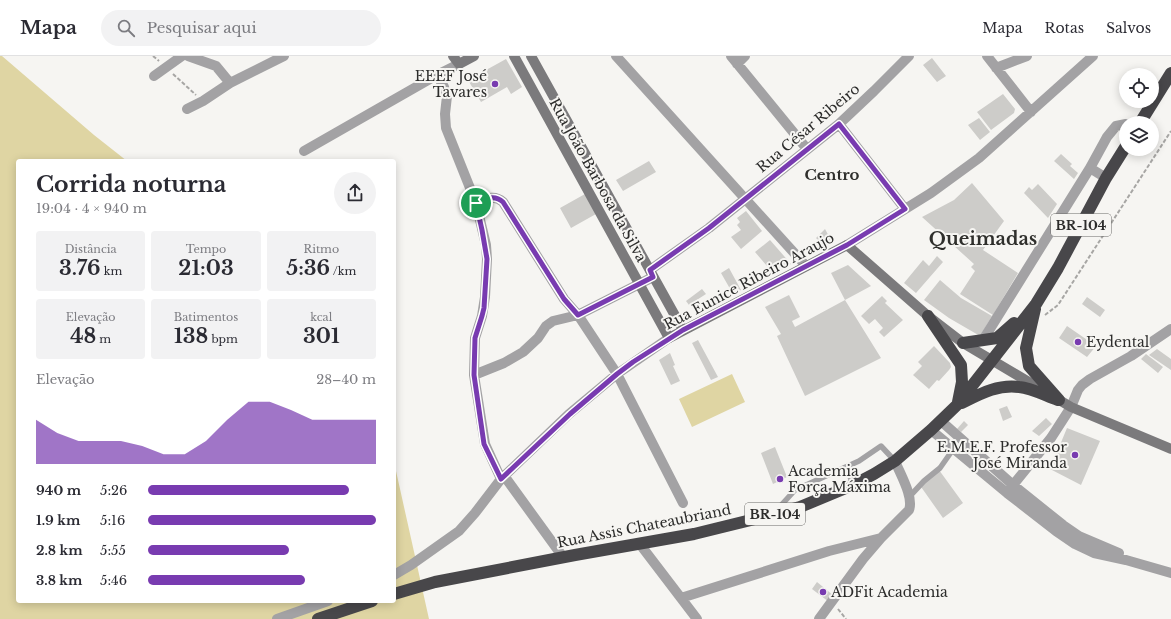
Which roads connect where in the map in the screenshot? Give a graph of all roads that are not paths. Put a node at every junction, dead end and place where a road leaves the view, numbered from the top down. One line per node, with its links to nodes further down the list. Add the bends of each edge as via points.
1 (182, 56): 18 (street)
2 (189, 56): 19 (street, via 216,66)
3 (284, 56): 19 (street)
4 (474, 56): 13 (street)
5 (514, 56): 36 (street, Rua João Barbosa da Silva)
6 (531, 56): 35 (street, Rua João Barbosa da Silva)
7 (616, 56): 30 (street)
8 (745, 56): 14 (street)
9 (987, 56): 15 (street)
10 (1027, 56): 15 (street)
11 (1092, 56): 21 (street, Rua Eunice Ribeiro Araujo)
12 (906, 57): 23 (street, Rua César Ribeiro)
13 (456, 60): 17 (street)
14 (734, 60): 25 (street)
15 (996, 68): 21 (street)
16 (1171, 73): 22 (highway)
17 (437, 75): 26 (street); 31 (street, via 447,96 446,128)
18 (154, 76)
19 (230, 83): 20 (street)
20 (187, 109)
21 (1031, 112): 32 (street, Rua Eunice Ribeiro Araujo, via 979,158)
22 (1144, 116)
23 (839, 124): 25 (street, Rua César Ribeiro); 32 (street)
24 (1119, 125): 28 (street, via 1112,130)
25 (807, 149): 30 (street, Rua César Ribeiro)
26 (304, 151)
27 (1120, 156): 29 (highway, BR-104)
28 (1090, 168): 29 (street); 43 (street)
29 (1106, 178): 37 (highway, BR-104)
30 (744, 199): 34 (street); 35 (street, Rua César Ribeiro)
31 (476, 203): 38 (street, via 490,197 503,202 564,299); 47 (street, via 487,259 484,308 475,338)
32 (905, 209): 33 (street, Rua Eunice Ribeiro Araujo)
33 (847, 245): 34 (street, Rua Eunice Ribeiro Araujo); 39 (street)
34 (806, 266): 41 (street, Rua Eunice Ribeiro Araujo)
35 (652, 274): 36 (street, Rua César Ribeiro); 41 (street, Rua João Barbosa da Silva)
36 (640, 285): 38 (street, Rua César Ribeiro); 42 (street, Rua João Barbosa da Silva)
37 (1036, 304): 43 (highway, via 997,338); 45 (highway, BR-104); 48 (highway, via 1026,348 1029,366)
38 (578, 315): 46 (street); 47 (street, Rua César Ribeiro, via 554,321 546,326 523,352)
39 (928, 316): 44 (street); 49 (highway, via 961,365 962,382)
40 (1171, 329): 50 (street, via 1082,385)
41 (683, 330): 42 (street, Rua Eunice Ribeiro Araujo)
42 (669, 338): 46 (street, Rua Eunice Ribeiro Araujo)
43 (982, 340): 44 (highway)
44 (963, 342): 45 (street)
45 (993, 360): 48 (street); 49 (highway, Rua Assis Chateaubriand / BR-104)
46 (617, 374): 57 (street, Rua Eunice Ribeiro Araujo, via 570,414); 62 (street)
47 (474, 375): 57 (street, via 484,444)
48 (1058, 400): 49 (highway, via 1019,387 985,391); 50 (street)
49 (957, 405): 51 (highway, Rua Assis Chateaubriand / BR-104)
50 (1071, 407): 54 (street); 59 (street, via 1043,449)
51 (940, 421): 52 (highway, Rua Assis Chateaubriand / BR-104); 59 (street)
52 (931, 430): 53 (street); 55 (highway, Rua Assis Chateaubriand / BR-104)
53 (954, 448): 60 (street); 61 (lane, via 940,468)
54 (1171, 449)
55 (895, 461): 56 (lane, via 881,446); 58 (highway, Rua Assis Chateaubriand / BR-104); 61 (street)
56 (846, 467): 58 (lane); 63 (lane, via 795,490)
57 (503, 478): 66 (street); 69 (street, Rua Eunice Ribeiro Araujo, via 459,531)
58 (854, 485): 63 (highway, Rua Assis Chateaubriand / BR-104, via 800,507)
59 (1013, 485): 60 (street); 67 (street, via 1079,536 1121,554)
60 (1007, 493): 68 (street, via 1075,544 1094,553)
61 (910, 496): 64 (street, via 910,510)
62 (683, 503)
63 (772, 515): 65 (highway, Rua Assis Chateaubriand / BR-104, via 694,534)
64 (881, 538): 71 (street, via 836,549); 77 (street, via 855,568)
65 (639, 543): 66 (highway, Rua Assis Chateaubriand / BR-104); 71 (street)
66 (563, 557): 70 (highway, Rua Assis Chateaubriand / BR-104, via 435,582)
67 (1171, 566)
68 (1171, 573)
69 (396, 574)
70 (396, 593)
71 (680, 598): 76 (street)
72 (322, 603): 74 (street)
73 (366, 603): 75 (highway)
74 (277, 619)
75 (318, 619)
76 (697, 619)
77 (819, 619)

